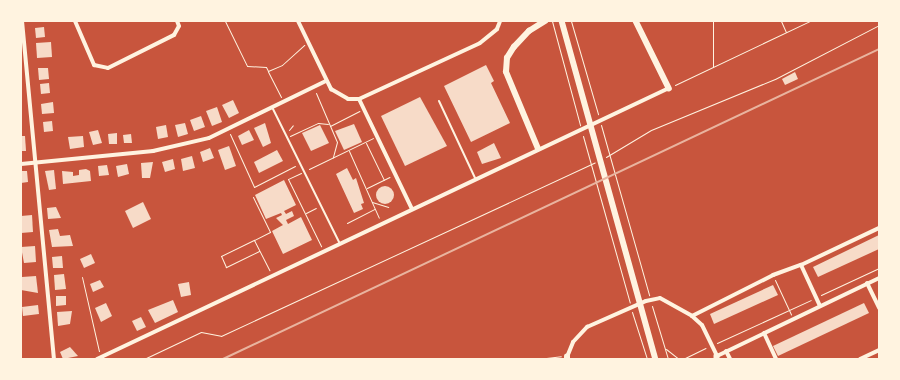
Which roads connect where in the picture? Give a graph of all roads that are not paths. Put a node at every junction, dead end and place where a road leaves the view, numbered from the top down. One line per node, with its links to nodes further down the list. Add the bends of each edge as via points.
1 (22, 21): 15 (street)
2 (75, 21): 3 (street, via 94,65 108,68 174,35 179,26)
3 (177, 21)
4 (298, 21): 9 (street)
5 (500, 21): 11 (street, via 497,29 480,42)
6 (545, 21): 14 (main road, via 529,31 514,47 507,58 506,72)
7 (562, 21): 34 (main road)
8 (636, 21): 10 (main road)
9 (326, 81): 11 (street, via 338,94); 13 (street)
10 (669, 88): 14 (street)
11 (359, 99): 18 (street)
12 (439, 101): 17 (lane)
13 (272, 107): 15 (street, via 209,138 153,151); 20 (lane)
14 (538, 148): 17 (street)
15 (34, 162): 16 (street); 33 (street)
16 (21, 164)
17 (475, 179): 18 (street)
18 (412, 210): 20 (street)
19 (879, 228): 21 (street)
20 (340, 244): 31 (street)
21 (801, 265): 24 (street); 26 (street, via 772,275)
22 (879, 278): 23 (street)
23 (867, 284): 24 (street); 25 (street)
24 (820, 306): 27 (street)
25 (879, 308)
26 (692, 316): 30 (street, via 702,325); 32 (street, via 660,298 646,301 587,327 572,342)
27 (764, 333): 29 (street); 36 (street)
28 (879, 350): 37 (street)
29 (726, 351): 30 (street); 35 (street)
30 (717, 357)
31 (99, 358)
32 (563, 358)
33 (54, 359)
34 (656, 359)
35 (730, 359)
36 (776, 359)
37 (860, 359)

